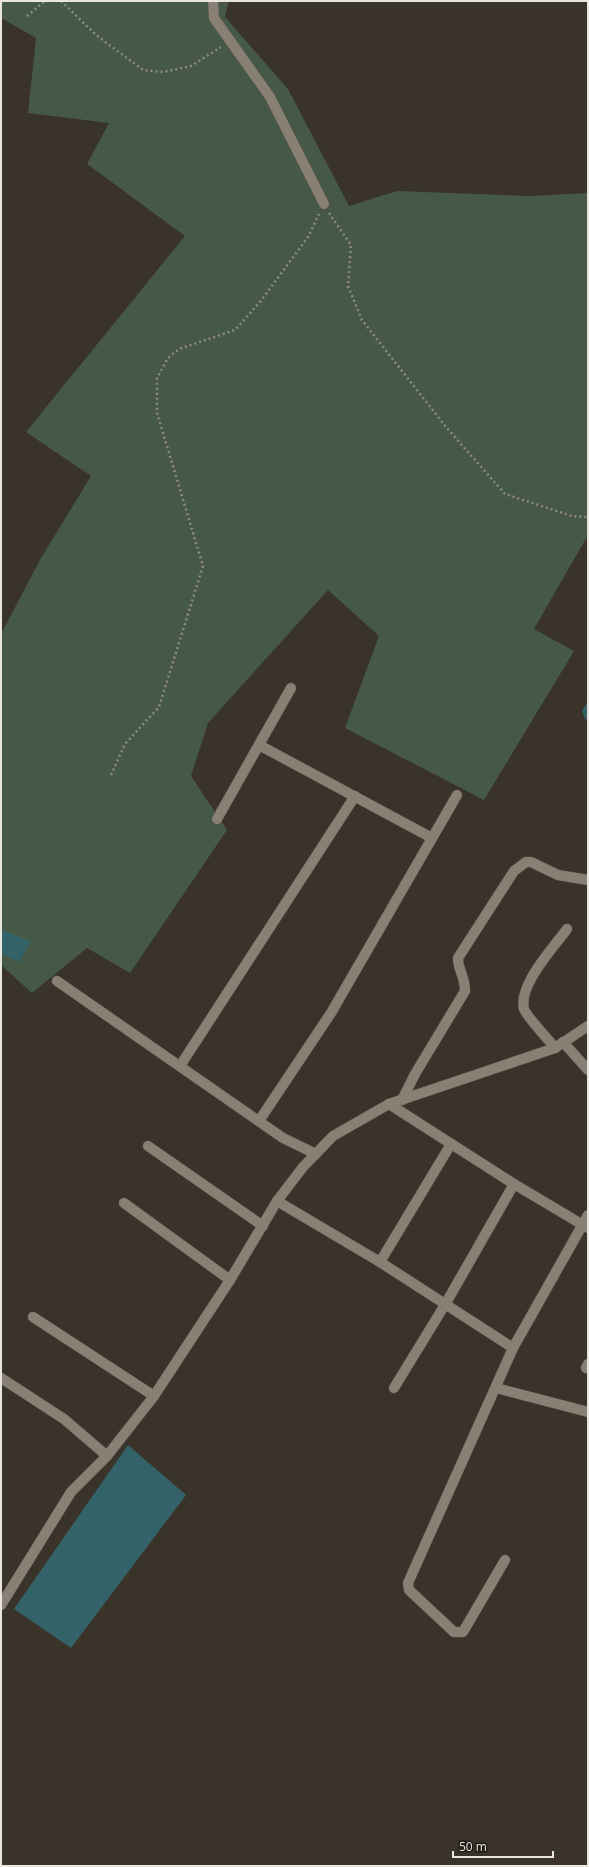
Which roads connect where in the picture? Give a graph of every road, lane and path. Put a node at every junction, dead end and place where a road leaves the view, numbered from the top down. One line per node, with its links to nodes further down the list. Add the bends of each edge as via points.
1 (45, 1): 4 (path)
2 (60, 1): 5 (path, via 96,35 143,70 163,72 191,66)
3 (213, 1): 5 (street, via 214,18)
4 (27, 16)
5 (229, 41): 6 (street, via 270,97)
6 (324, 204): 7 (path, via 351,245 348,286 362,320 446,427 505,494 572,516); 10 (path, via 308,237 260,302 235,330 179,349 168,358 157,378 157,412 203,566 159,707 125,744)
7 (588, 517)
8 (291, 688): 9 (street)
9 (259, 745): 12 (street); 13 (street)
10 (111, 775)
11 (457, 795): 14 (street)
12 (355, 796): 14 (street); 20 (street)
13 (217, 819)
14 (432, 838): 24 (street, via 331,1013)
15 (588, 880): 22 (street, via 558,875 531,862 520,864 514,871 458,958 465,980 465,991)
16 (567, 928): 19 (street, via 529,982 523,996 524,1010)
17 (57, 981): 20 (street)
18 (588, 1026): 19 (street)
19 (559, 1045): 21 (street); 22 (street)
20 (180, 1066): 24 (street)
21 (588, 1070)
22 (402, 1100): 23 (street)
23 (389, 1104): 25 (street); 27 (street, via 333,1136)
24 (259, 1121): 27 (street, via 282,1138)
25 (451, 1144): 28 (street); 33 (street)
26 (148, 1146): 32 (street)
27 (316, 1154): 29 (street)
28 (514, 1184): 31 (street); 35 (street)
29 (277, 1201): 32 (street); 33 (street)
30 (124, 1203): 34 (street)
31 (586, 1222): 37 (street)
32 (263, 1226): 34 (street)
33 (380, 1262): 35 (street)
34 (230, 1280): 41 (street)
35 (446, 1304): 37 (street); 39 (street)
36 (33, 1317): 41 (street)
37 (513, 1348): 40 (street)
38 (1, 1378): 43 (street, via 64,1419)
39 (394, 1388)
40 (496, 1388): 42 (street); 44 (street, via 408,1583 409,1590 454,1632 463,1632)
41 (154, 1396): 43 (street)
42 (588, 1412)
43 (107, 1456): 45 (street, via 71,1492)
44 (505, 1560)
45 (1, 1605)

